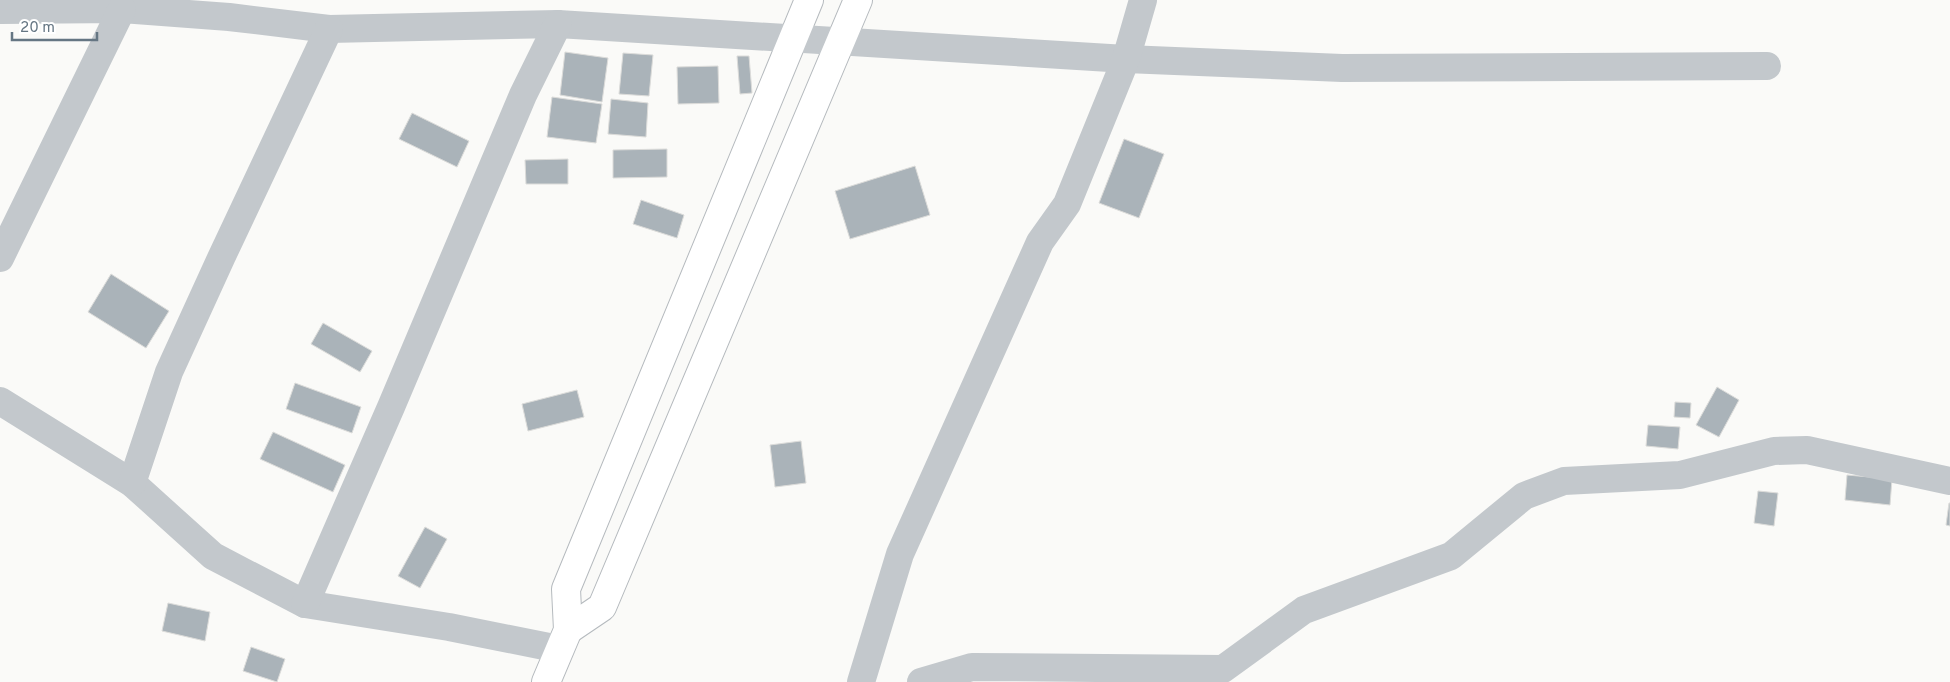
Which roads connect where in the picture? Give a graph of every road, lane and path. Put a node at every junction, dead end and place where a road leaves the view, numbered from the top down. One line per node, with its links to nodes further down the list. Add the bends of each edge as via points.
1 (810, 0): 8 (main road)
2 (858, 0): 9 (main road)
3 (1143, 0): 10 (street)
4 (122, 9): 5 (street); 7 (street); 12 (street)
5 (0, 10)
6 (558, 24): 7 (street); 8 (street); 16 (street, via 523,95)
7 (329, 29): 15 (street, via 169,372)
8 (793, 38): 9 (street); 17 (main road, via 566,589)
9 (842, 41): 10 (street); 17 (main road, via 602,608)
10 (1126, 59): 11 (street, via 1342,68); 20 (street, via 1067,204 1040,242 900,554)
11 (1767, 66)
12 (0, 258)
13 (0, 401): 15 (street)
14 (1950, 481): 18 (street, via 1807,450 1774,451 1680,475 1564,481 1524,496 1451,556 1304,610)
15 (132, 483): 16 (street, via 213,556)
16 (305, 604): 17 (street, via 449,627)
17 (563, 639): 19 (main road)
18 (1225, 676): 21 (street, via 972,667)
19 (546, 682)
20 (862, 682)
21 (921, 682)

